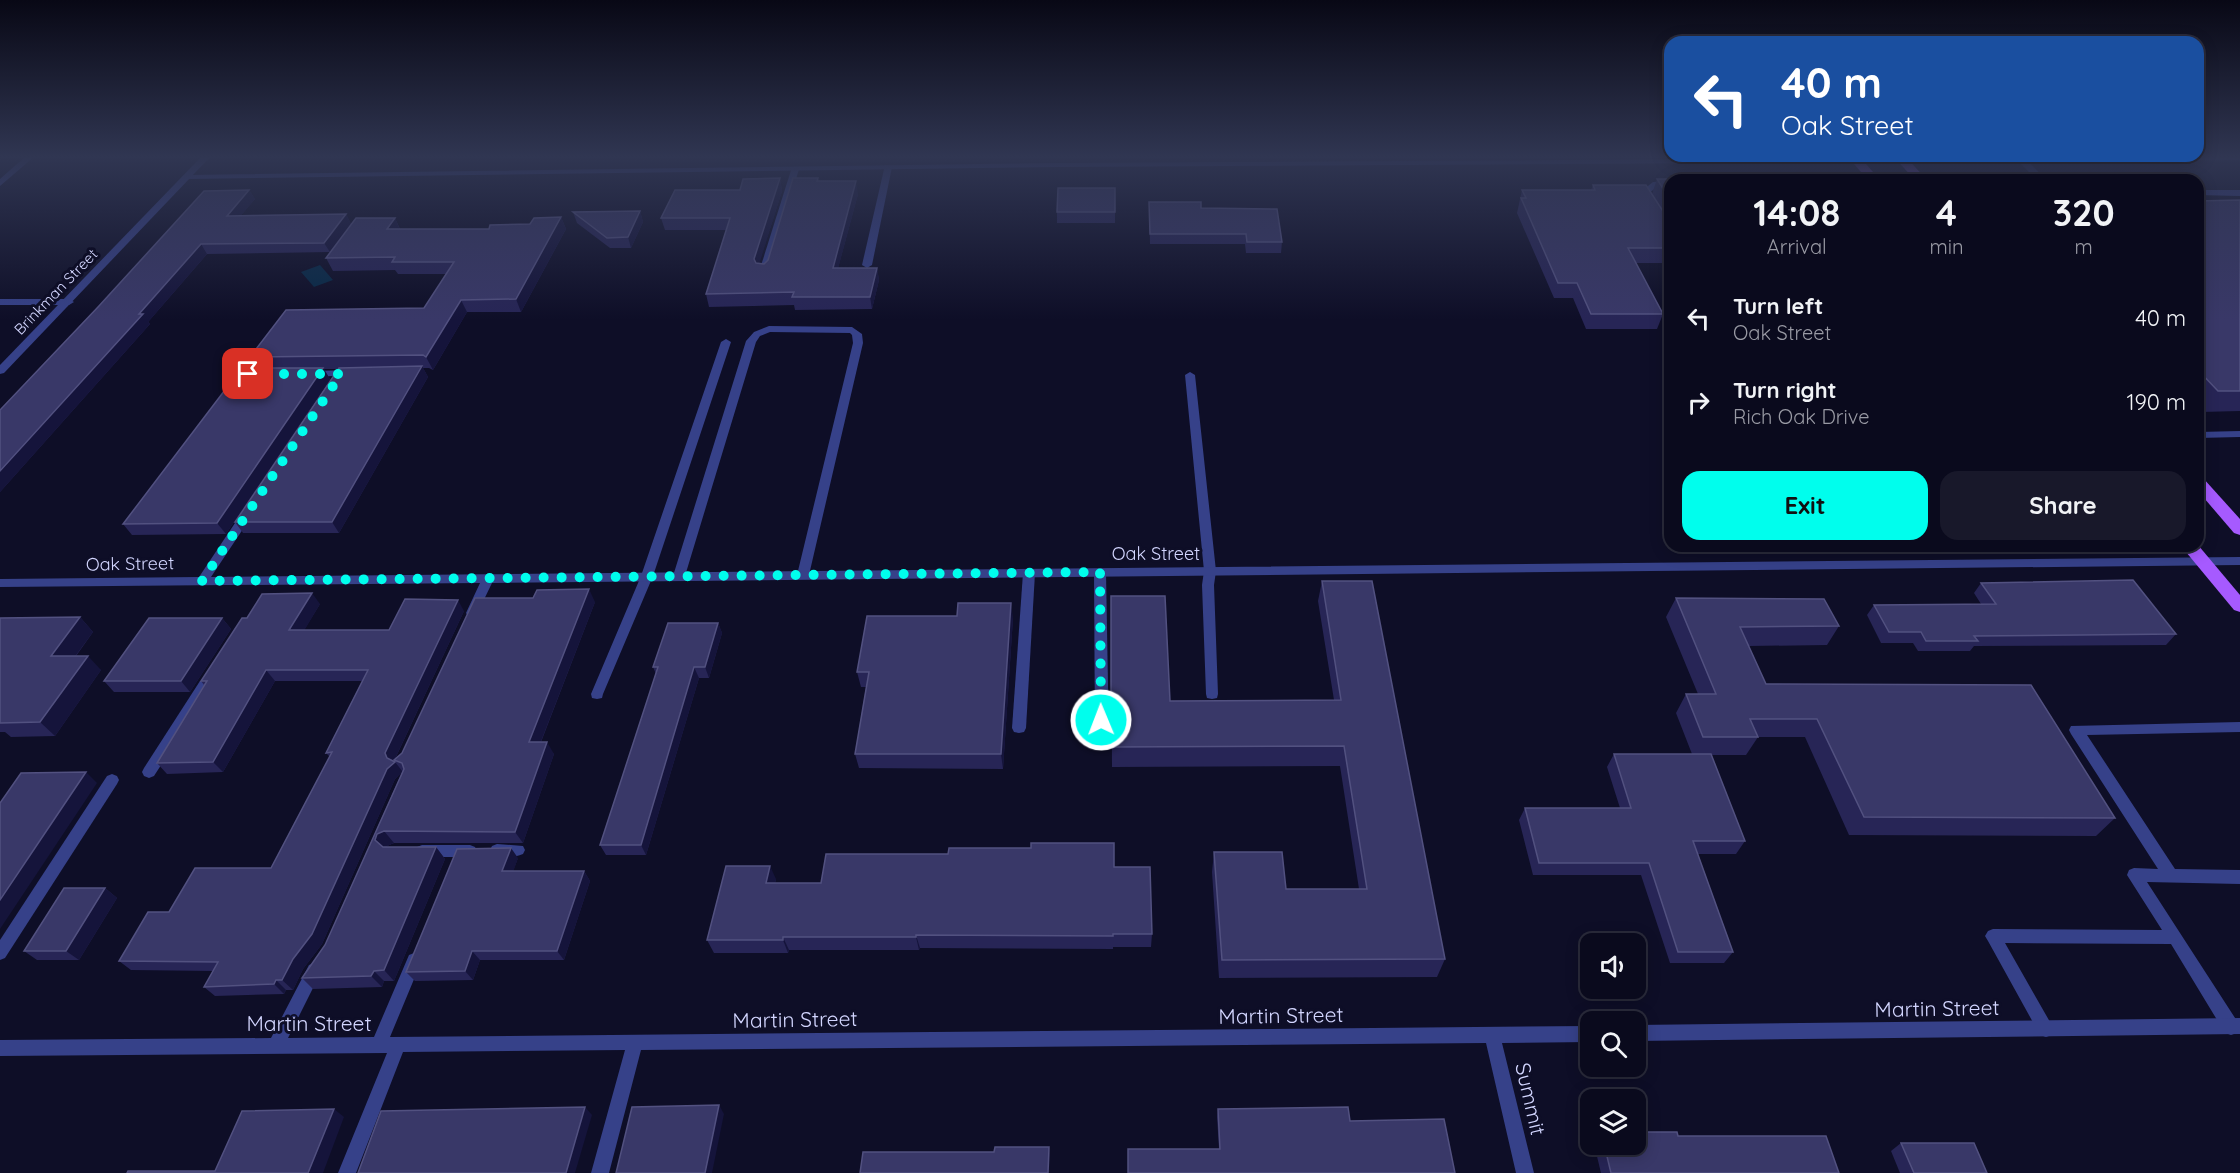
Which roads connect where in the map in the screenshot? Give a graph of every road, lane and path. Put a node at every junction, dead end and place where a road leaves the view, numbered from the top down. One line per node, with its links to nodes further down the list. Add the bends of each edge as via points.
1 (154, 211): 7 (street, Brinkman Street)
2 (782, 211): 5 (street)
3 (879, 211): 4 (street)
4 (867, 265)
5 (764, 272)
6 (0, 302): 7 (street)
7 (69, 302): 9 (street, Brinkman Street)
8 (726, 342): 25 (street)
9 (0, 371)
10 (363, 373): 11 (street, via 338,378)
11 (306, 374)
12 (1191, 375): 21 (street)
13 (2204, 435): 14 (street)
14 (2237, 437)
15 (2204, 489): 17 (main road)
16 (255, 502): 28 (street)
17 (2240, 529)
18 (2194, 552): 19 (main road)
19 (2202, 561): 20 (street, Oak Street); 21 (street, Oak Street); 30 (main road)
20 (2240, 561)
21 (1210, 571): 22 (street, Oak Street); 34 (street)
22 (1100, 572): 23 (street, Oak Street); 37 (street)
23 (1029, 573): 24 (street, Oak Street); 36 (street)
24 (803, 575): 26 (street, Oak Street); 26 (street, via 858,343 852,330 769,329 750,341)
25 (647, 576): 26 (street, Oak Street); 27 (street, Oak Street); 33 (street)
26 (679, 576)
27 (488, 578): 28 (street, Oak Street, via 268,586); 31 (street)
28 (202, 581): 29 (street, Oak Street)
29 (0, 583)
30 (2240, 606)
31 (464, 630)
32 (213, 671): 38 (street)
33 (597, 694)
34 (1212, 694)
35 (2240, 727): 42 (street, via 2076,730)
36 (1019, 728)
37 (1102, 742)
38 (149, 772)
39 (112, 780): 46 (street)
40 (518, 850): 41 (street, via 456,856)
41 (404, 851)
42 (2171, 876): 43 (street); 44 (street, via 2134,876)
43 (2240, 877)
44 (2175, 937): 48 (street); 49 (street, via 1993,936)
45 (418, 948): 54 (street)
46 (0, 953)
47 (323, 958): 56 (street, via 310,975)
48 (2236, 1027): 49 (street, Martin Street)
49 (2046, 1029): 50 (street, Martin Street)
50 (1646, 1033)
51 (1580, 1034): 52 (street, Martin Street)
52 (1492, 1035): 53 (street, Martin Street); 60 (street, Summit)
53 (635, 1043): 55 (street, Martin Street); 59 (street)
54 (379, 1045): 55 (street, Martin Street); 56 (street, Martin Street)
55 (398, 1045): 58 (street)
56 (276, 1046): 57 (street, Martin Street)
57 (0, 1048)
58 (347, 1173)
59 (600, 1173)
60 (1525, 1173)

